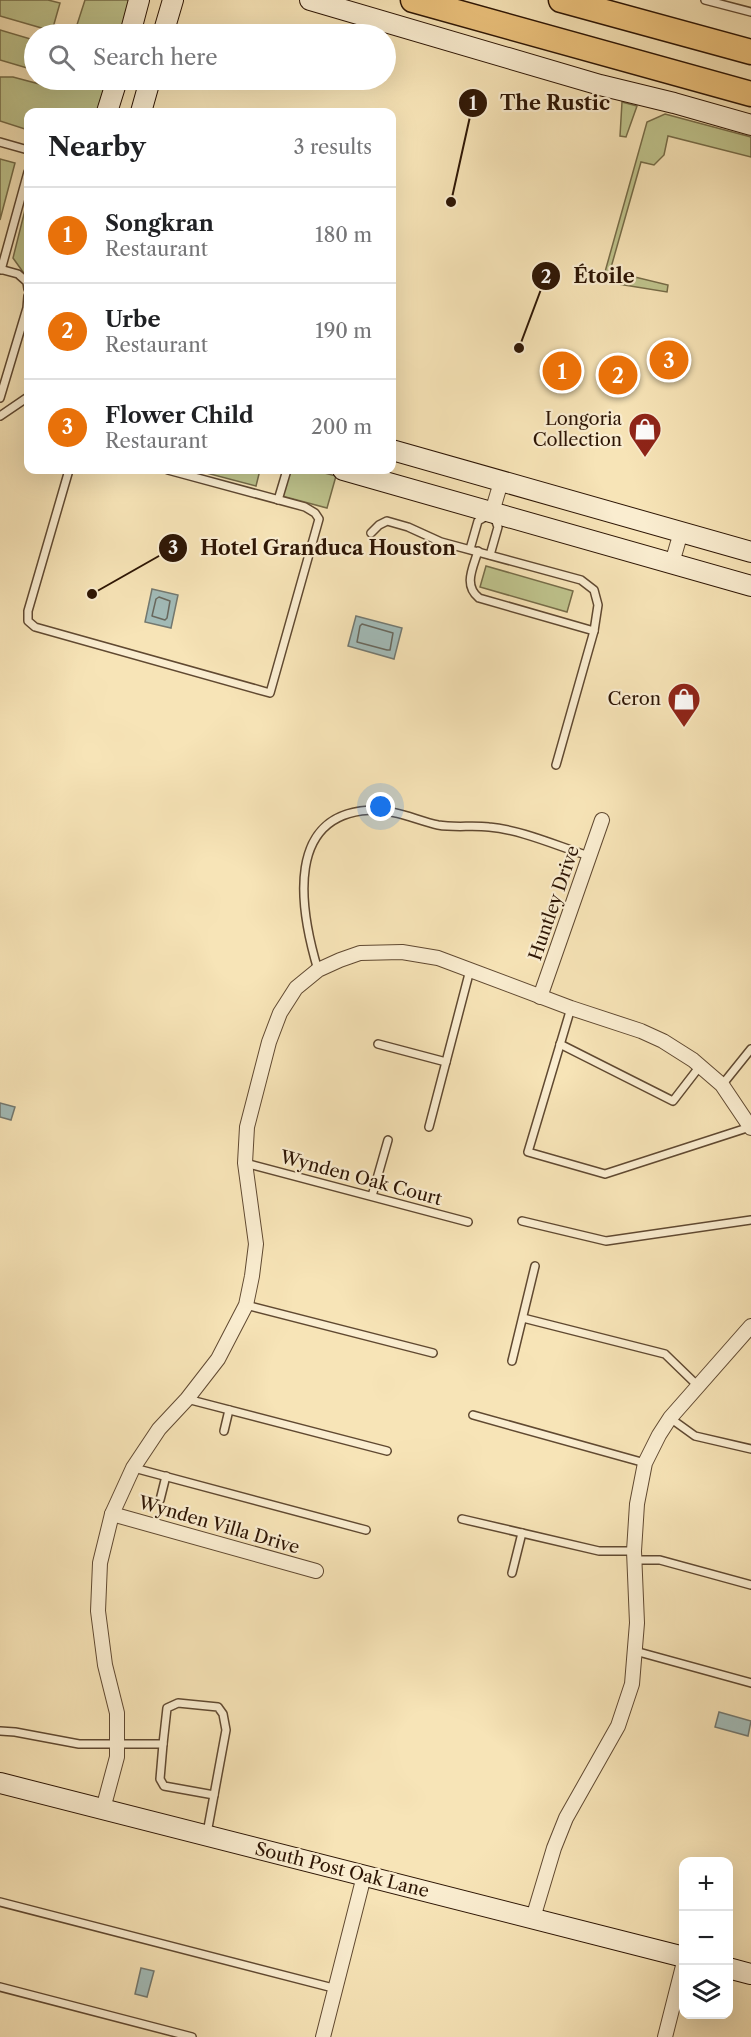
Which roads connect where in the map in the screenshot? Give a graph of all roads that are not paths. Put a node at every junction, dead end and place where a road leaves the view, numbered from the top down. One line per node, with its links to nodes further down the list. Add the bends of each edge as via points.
1 (139, 0): 8 (main road)
2 (173, 0): 9 (main road)
3 (310, 0): 10 (main road)
4 (413, 0): 15 (highway)
5 (561, 0): 12 (highway)
6 (705, 0): 7 (lane)
7 (751, 12)
8 (133, 24)
9 (166, 24)
10 (392, 24)
11 (396, 25): 18 (main road)
12 (751, 52)
13 (114, 90): 16 (main road)
14 (147, 90): 17 (main road)
15 (751, 94)
16 (108, 108)
17 (142, 108)
18 (751, 125)
19 (0, 142): 20 (lane)
20 (24, 149)
21 (24, 187): 22 (lane)
22 (1, 270): 23 (lane)
23 (24, 279)
24 (24, 318): 25 (lane)
25 (0, 398)
26 (24, 400): 27 (lane)
27 (0, 416)
28 (396, 451): 33 (main road)
29 (68, 474): 34 (lane, via 28,621 35,627 270,693 319,519 305,507)
30 (183, 474): 34 (lane)
31 (286, 474): 34 (lane)
32 (358, 474): 35 (main road)
33 (501, 482): 35 (street); 36 (main road)
34 (278, 500)
35 (492, 512): 38 (lane, via 478,521); 41 (lane, via 498,527); 42 (main road)
36 (681, 532): 40 (main road); 42 (street)
37 (371, 533): 38 (lane, via 387,521)
38 (470, 549): 39 (lane)
39 (478, 551): 41 (lane); 44 (lane, via 469,582 479,598)
40 (751, 552)
41 (490, 555): 44 (lane, via 581,580 594,590 598,605)
42 (672, 563): 43 (main road)
43 (751, 586)
44 (594, 631): 45 (lane)
45 (556, 765)
46 (602, 820): 47 (street, Huntley Drive)
47 (589, 856): 48 (lane, via 490,827 439,825 378,810 356,812 335,820 319,833 310,850 304,877 302,896 308,937); 50 (street, Huntley Drive)
48 (318, 970): 49 (street, via 360,953 402,952 438,958); 61 (street, via 296,988 280,1012 248,1127)
49 (470, 970): 50 (street); 55 (lane)
50 (540, 997): 51 (street)
51 (571, 1008): 53 (lane); 56 (street, via 641,1031)
52 (378, 1044): 55 (lane)
53 (560, 1044): 56 (lane, via 673,1101); 59 (lane, via 528,1152 605,1174)
54 (751, 1049): 57 (lane)
55 (446, 1062): 58 (lane)
56 (700, 1066): 57 (street)
57 (722, 1085): 59 (street)
58 (429, 1127)
59 (751, 1128)
60 (387, 1140): 62 (lane)
61 (245, 1163): 62 (lane, Wynden Oak Court); 67 (street, via 256,1244)
62 (372, 1196): 65 (lane, Wynden Oak Court)
63 (751, 1220): 64 (lane, via 606,1240)
64 (522, 1221)
65 (468, 1222)
66 (535, 1266): 68 (lane)
67 (246, 1305): 70 (lane); 73 (street, via 218,1359)
68 (523, 1318): 71 (lane); 72 (lane, via 665,1354)
69 (751, 1326): 72 (street)
70 (433, 1353)
71 (512, 1361)
72 (697, 1385): 76 (street)
73 (187, 1398): 74 (lane); 81 (street)
74 (229, 1410): 77 (lane); 79 (lane)
75 (473, 1415): 80 (lane)
76 (670, 1418): 78 (lane, via 695,1436); 80 (street)
77 (224, 1431)
78 (751, 1449)
79 (387, 1451)
80 (645, 1462): 88 (street, via 637,1504)
81 (132, 1468): 82 (lane); 84 (street)
82 (166, 1476): 83 (lane); 86 (lane)
83 (160, 1500)
84 (112, 1514): 89 (street, Wynden Villa Drive); 95 (street, via 100,1563 98,1611 105,1665 117,1713)
85 (462, 1519): 87 (lane)
86 (366, 1530)
87 (522, 1533): 88 (lane); 90 (lane)
88 (634, 1555): 91 (lane); 92 (street, via 638,1623)
89 (316, 1571)
90 (512, 1572)
91 (751, 1585)
92 (635, 1651): 93 (lane); 103 (street, via 632,1684 619,1723 566,1818)
93 (751, 1683)
94 (0, 1731): 95 (lane, via 79,1744)
95 (117, 1743): 96 (lane); 99 (street)
96 (163, 1744): 98 (lane, via 160,1779 164,1786); 98 (lane, via 167,1708 178,1703 218,1707 226,1730)
97 (1, 1788): 99 (main road, South Post Oak Lane)
98 (214, 1796): 100 (lane)
99 (103, 1809): 100 (main road, South Post Oak Lane)
100 (206, 1836): 101 (main road, South Post Oak Lane)
101 (364, 1876): 103 (main road, South Post Oak Lane); 109 (street)
102 (0, 1902): 109 (lane)
103 (532, 1918): 104 (main road, South Post Oak Lane)
104 (679, 1956)
105 (683, 1965): 112 (street)
106 (733, 1969): 107 (main road)
107 (751, 1974)
108 (0, 1987): 110 (lane)
109 (337, 1989): 111 (street)
110 (192, 2037)
111 (323, 2037)
112 (665, 2037)

